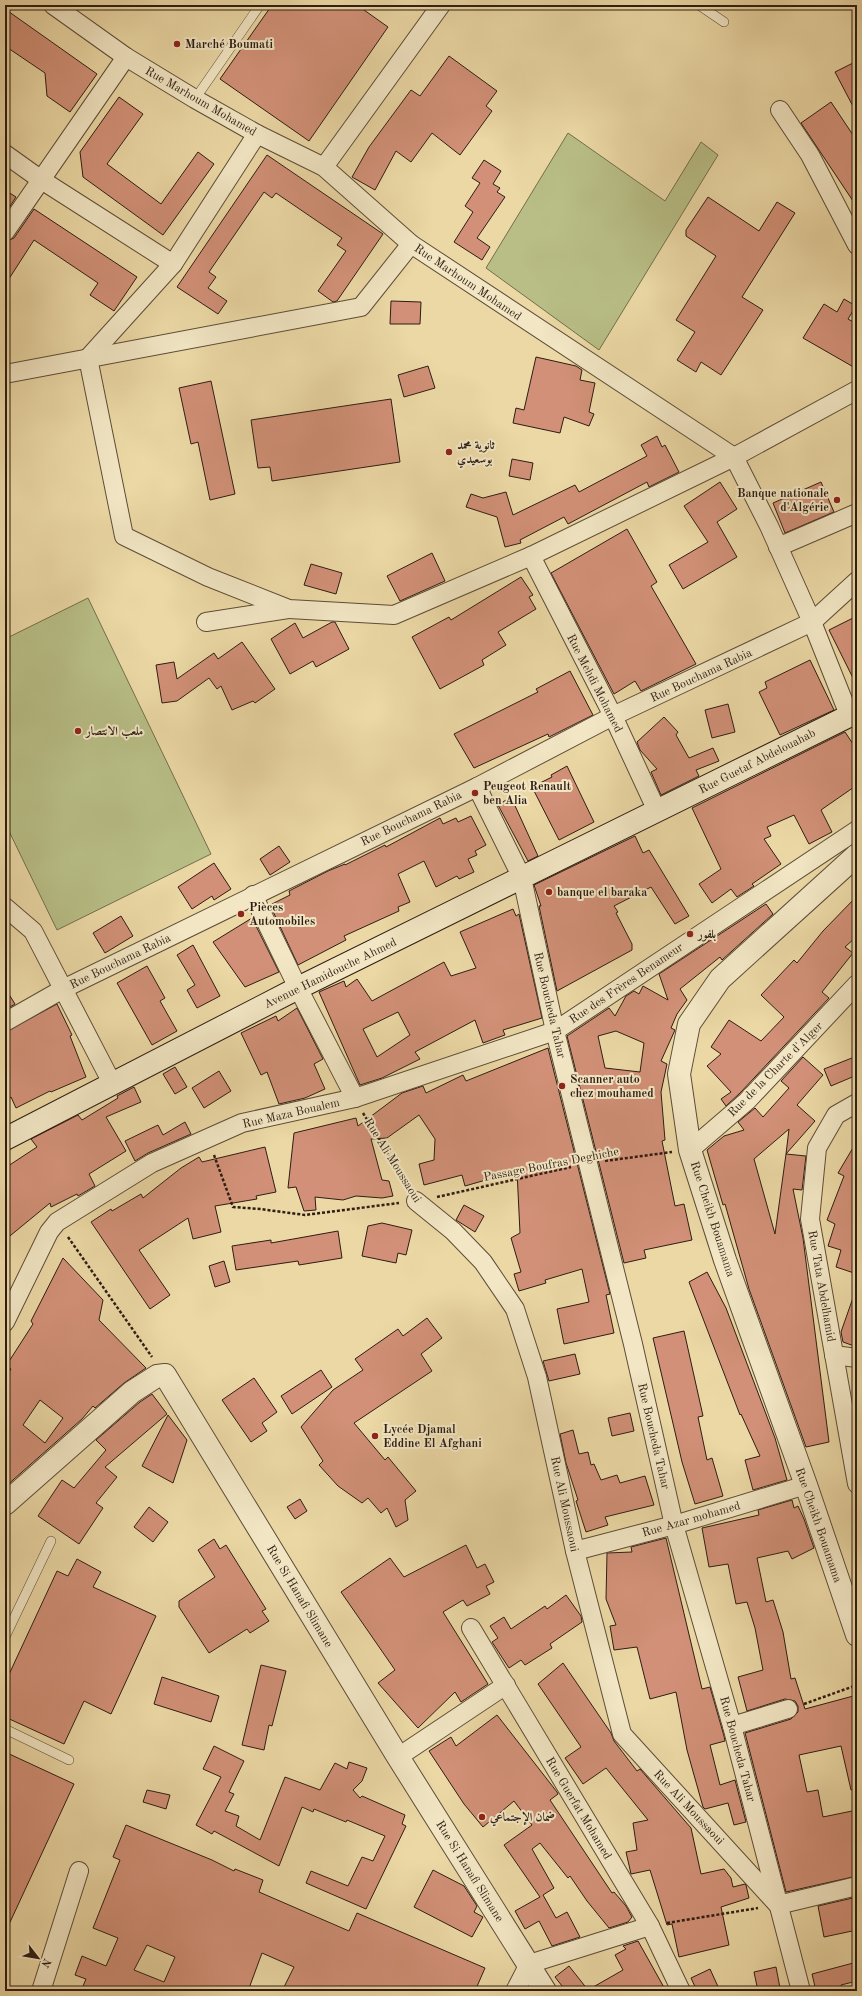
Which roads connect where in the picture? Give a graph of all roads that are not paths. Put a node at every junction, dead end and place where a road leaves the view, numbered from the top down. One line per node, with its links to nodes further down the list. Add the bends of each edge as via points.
1 (53, 5): 6 (street, Rue Marhoum Mohamed)
2 (260, 5): 7 (lane)
3 (441, 5): 11 (street)
4 (699, 5): 5 (lane)
5 (724, 22)
6 (126, 57): 7 (street, Rue Marhoum Mohamed); 12 (street)
7 (195, 99): 9 (street, Rue Marhoum Mohamed)
8 (780, 110): 15 (street, via 810,156)
9 (257, 134): 11 (street, Rue Marhoum Mohamed); 16 (street)
10 (5, 154): 12 (street)
11 (324, 167): 14 (street, Rue Marhoum Mohamed)
12 (40, 179): 13 (street); 16 (street)
13 (5, 232)
14 (411, 244): 17 (street, via 361,307); 20 (street, Rue Marhoum Mohamed)
15 (857, 245)
16 (173, 264): 17 (street)
17 (88, 358): 18 (street); 25 (street, via 124,536 208,577)
18 (5, 374)
19 (857, 390): 20 (street)
20 (734, 457): 22 (street); 23 (street)
21 (857, 513): 22 (street)
22 (778, 547): 27 (street)
23 (531, 556): 25 (street, via 394,615); 29 (street, Rue Mehdi Mohamed)
24 (857, 582): 27 (street, Rue Bouchama Rabia)
25 (289, 609): 26 (street)
26 (206, 622)
27 (812, 622): 28 (street); 29 (street, Rue Bouchama Rabia)
28 (853, 713): 31 (street, Rue Guetaf Abdelouahab)
29 (613, 716): 30 (street, Rue Bouchama Rabia); 31 (street, Rue Mehdi Mohamed)
30 (476, 787): 34 (street, Rue Boucheda Tahar); 35 (street, Rue Bouchama Rabia)
31 (657, 811): 34 (street, Avenue Hamidouche Ahmed)
32 (857, 830): 41 (street, Rue des Frères Benameur)
33 (857, 854): 46 (street, Rue Cheikh Bouamama, via 720,979 689,1024 679,1074)
34 (522, 878): 39 (street, Avenue Hamidouche Ahmed); 41 (street, Rue Boucheda Tahar)
35 (253, 895): 38 (street, Rue Bouchama Rabia); 39 (street)
36 (5, 907): 38 (street, via 33,931)
37 (857, 984): 46 (street, Rue de la Charte d'Alger, via 747,1101)
38 (63, 988): 40 (street, Rue Bouchama Rabia); 42 (street)
39 (298, 988): 42 (street, Avenue Hamidouche Ahmed); 43 (street)
40 (5, 1022)
41 (555, 1031): 43 (street, Rue Maza Boualem); 54 (street, Rue Boucheda Tahar, via 633,1344)
42 (112, 1083): 45 (street, Avenue Hamidouche Ahmed)
43 (355, 1098): 48 (street, Rue Maza Boualem, via 242,1123 152,1163 58,1222 41,1244)
44 (857, 1103): 49 (street, Rue Tata Abdelhamid, via 836,1115 817,1148 810,1219)
45 (5, 1139)
46 (690, 1150): 52 (street, Rue Cheikh Bouamama, via 725,1260)
47 (416, 1201): 56 (street, Rue Ali Moussaoui, via 453,1231 483,1262 515,1309 537,1377)
48 (5, 1322)
49 (834, 1355): 50 (street); 51 (street, Rue Tata Abdelhamid)
50 (857, 1358)
51 (857, 1484)
52 (806, 1485): 54 (street, Rue Azar mohamed); 58 (street, Rue Cheikh Bouamama)
53 (5, 1504): 64 (street, Rue Si Hanafi Slimane, via 132,1392 157,1376 165,1375)
54 (674, 1525): 56 (street, Rue Azar mohamed); 62 (street, Rue Boucheda Tahar)
55 (51, 1541): 59 (lane)
56 (575, 1551): 68 (street, Rue Ali Moussaoui, via 622,1734)
57 (472, 1628): 60 (street, Rue Guerfat Mohamed)
58 (857, 1635)
59 (5, 1637)
60 (506, 1686): 64 (street); 69 (street, Rue Guerfat Mohamed)
61 (788, 1709): 62 (street)
62 (732, 1726): 68 (street, Rue Boucheda Tahar)
63 (5, 1729): 65 (lane)
64 (398, 1757): 70 (street, Rue Si Hanafi Slimane)
65 (69, 1760)
66 (79, 1871): 71 (street)
67 (857, 1886): 68 (street)
68 (778, 1905): 75 (street, Rue Boucheda Tahar)
69 (650, 1926): 70 (street); 74 (street, Rue Guerfat Mohamed)
70 (529, 1964): 72 (street); 73 (street, Rue Si Hanafi Slimane)
71 (41, 1991)
72 (515, 1991)
73 (545, 1991)
74 (681, 1991)
75 (801, 1991)

